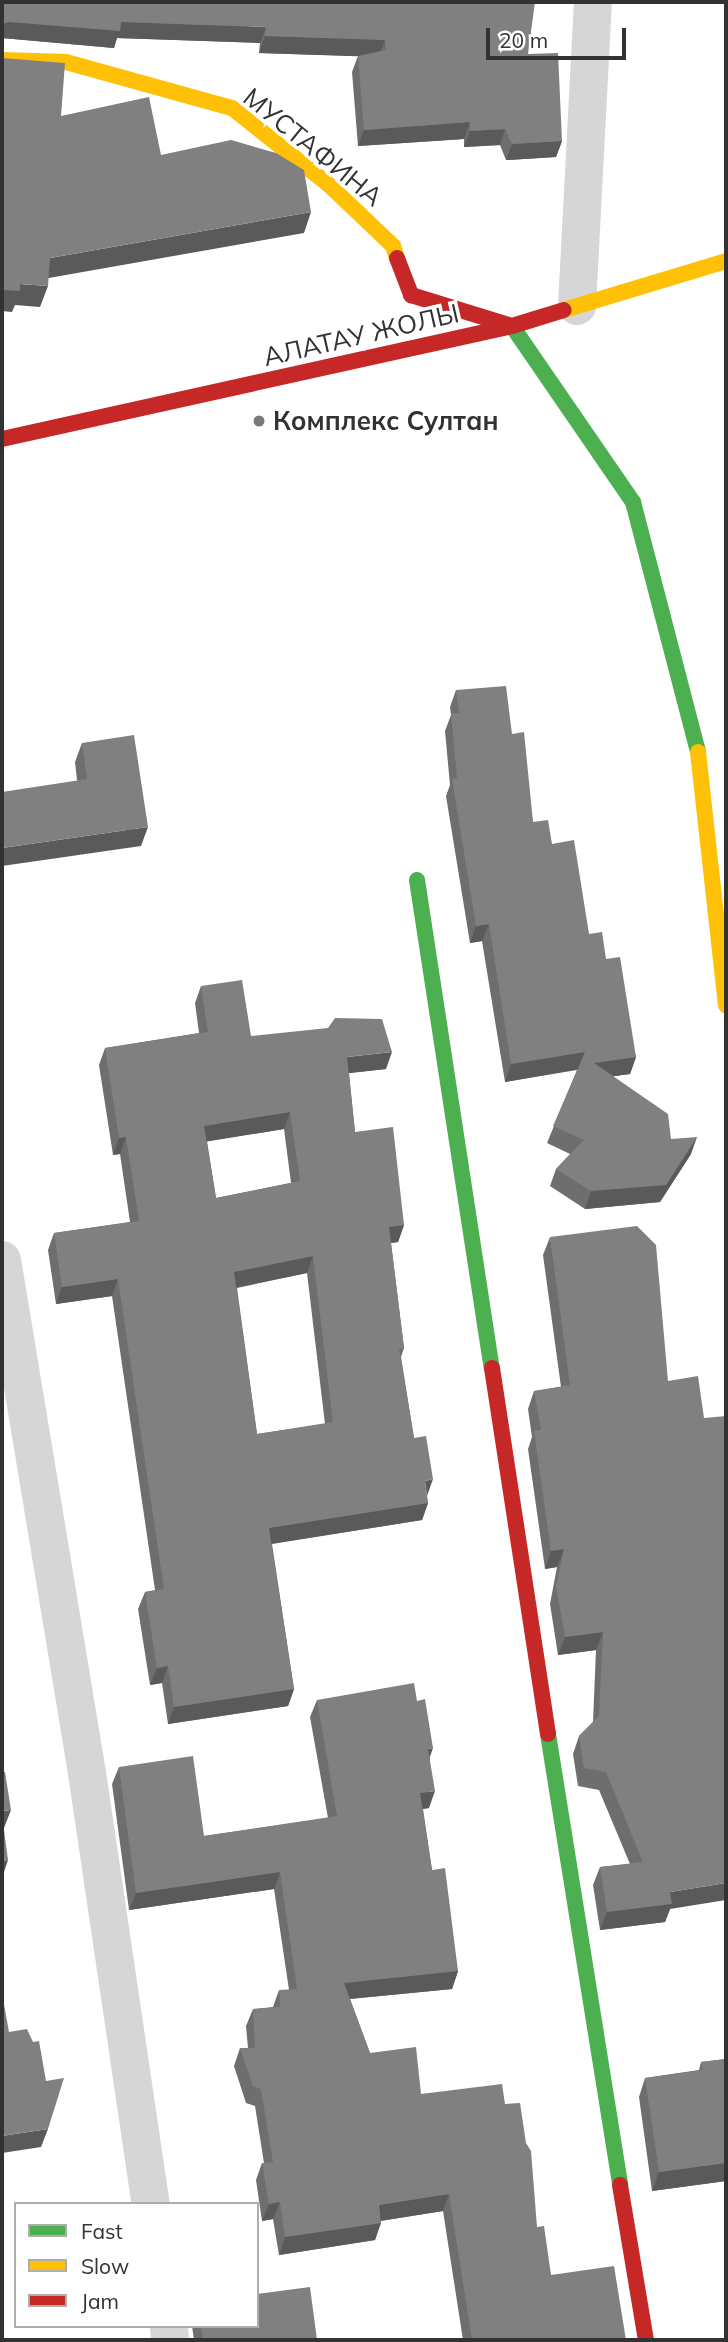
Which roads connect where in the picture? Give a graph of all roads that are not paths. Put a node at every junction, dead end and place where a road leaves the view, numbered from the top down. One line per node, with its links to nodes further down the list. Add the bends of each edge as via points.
1 (593, 2): 4 (street)
2 (2, 60): 5 (street, МУСТАФИНА, via 66,62 232,108 328,184 393,246 411,295)
3 (726, 261): 4 (street, АЛАТАУ ЖОЛЫ)
4 (577, 306): 5 (street, АЛАТАУ ЖОЛЫ)
5 (512, 326): 6 (street, АЛАТАУ ЖОЛЫ); 8 (street, via 633,502 697,743)
6 (2, 439)
7 (417, 880): 11 (street, via 575,1911)
8 (726, 1005)
9 (2, 1260): 10 (street, via 87,1773)
10 (151, 2202)
11 (646, 2340)

